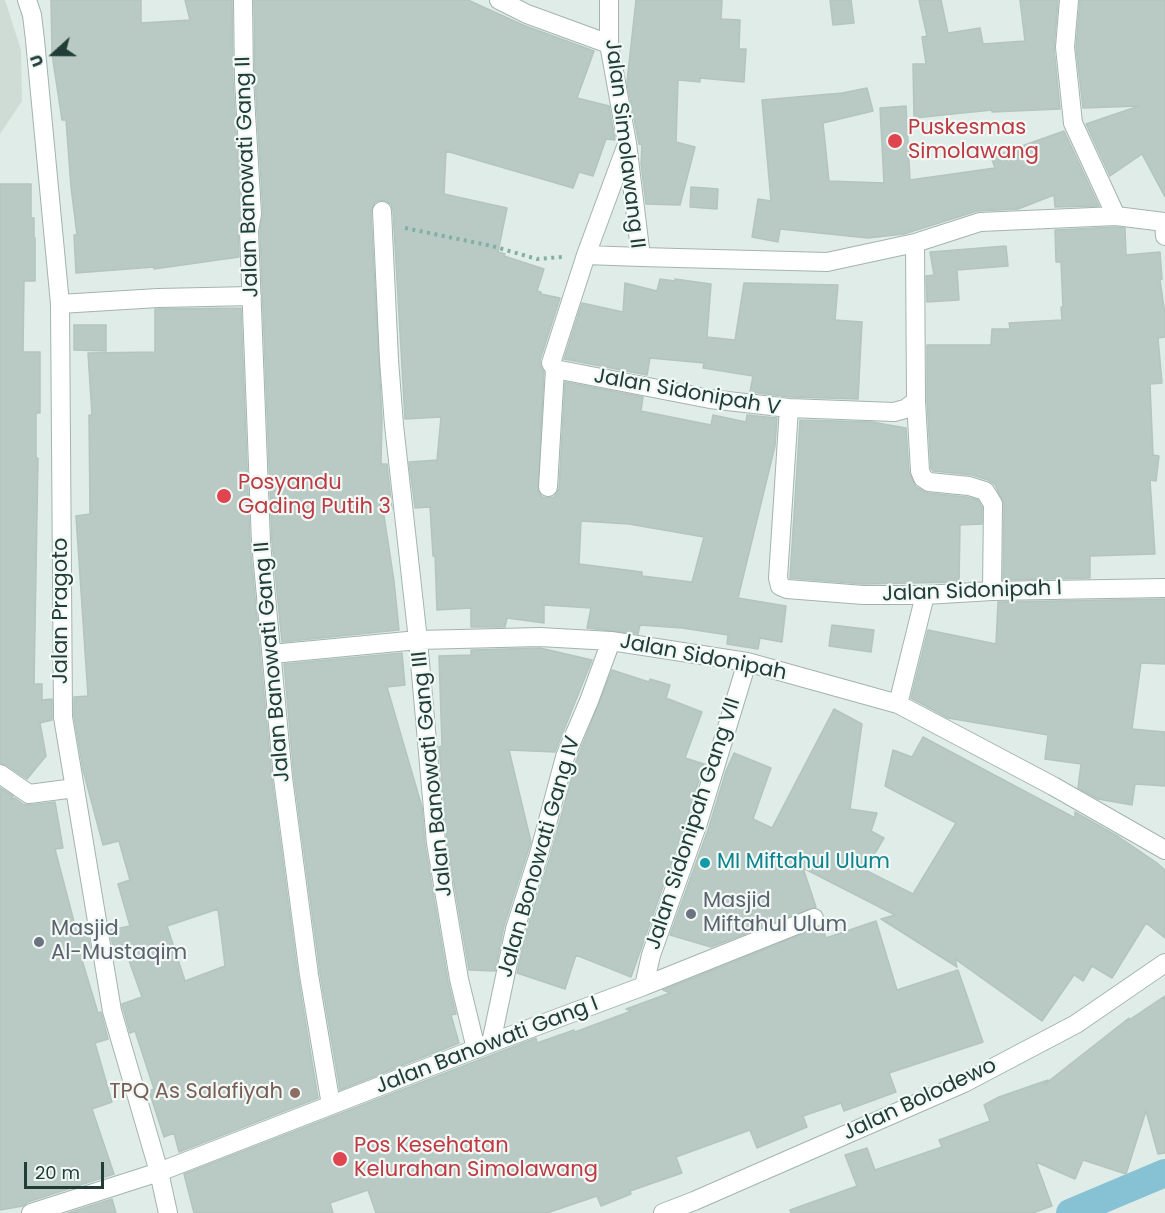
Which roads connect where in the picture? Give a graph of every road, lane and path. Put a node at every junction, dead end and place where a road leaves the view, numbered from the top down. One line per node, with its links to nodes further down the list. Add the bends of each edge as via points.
1 (27, 0): 15 (street, Jalan Pragoto, via 35,40)
2 (243, 0): 14 (street, Jalan Banowati Gang II)
3 (499, 0): 6 (street)
4 (609, 0): 6 (street, Jalan Simolawang II)
5 (1069, 0): 8 (street, via 1065,47 1073,123)
6 (609, 44): 7 (street, Jalan Simolawang II)
7 (627, 143): 12 (street); 13 (street, Jalan Simolawang II)
8 (1116, 216): 10 (street); 11 (street, via 980,222)
9 (383, 218): 12 (path, via 537,259); 24 (street, Jalan Banowati Gang III, via 393,414)
10 (1164, 229)
11 (915, 243): 13 (street, via 827,261); 17 (street)
12 (586, 255): 13 (street, Jalan Simolawang II); 16 (street, via 551,363)
13 (641, 257)
14 (252, 296): 15 (street); 26 (street, Jalan Banowati Gang II, via 261,543)
15 (60, 304): 30 (street, Jalan Pragoto, via 63,717)
16 (555, 369): 18 (street, Jalan Sidonipah V, via 710,399); 19 (street)
17 (916, 401): 18 (street, via 894,412); 22 (street, via 923,478 985,490 993,504)
18 (789, 408): 20 (street, Jalan Sidonipah V)
19 (548, 487)
20 (780, 586): 23 (street, Jalan Sidonipah I, via 863,595)
21 (1165, 588): 22 (street, Jalan Sidonipah I)
22 (992, 591): 23 (street, Jalan Sidonipah I)
23 (925, 595): 28 (street)
24 (418, 640): 25 (street, Jalan Sidonipah); 26 (street, Jalan Sidonipah); 35 (street, Jalan Banowati Gang III, via 436,843 459,979)
25 (610, 641): 27 (street, Jalan Sidonipah); 35 (street, Jalan Bonowati Gang IV, via 590,701 565,757)
26 (272, 654): 36 (street, Jalan Banowati Gang II, via 294,866)
27 (747, 662): 28 (street, Jalan Sidonipah); 34 (street, Jalan Sidonipah Gang VII)
28 (898, 704): 31 (street, Jalan Sidonipah)
29 (0, 774): 30 (street, via 29,794)
30 (75, 788): 37 (street, Jalan Pragoto, via 112,1011)
31 (1165, 850)
32 (814, 918): 34 (street, Jalan Banowati Gang I)
33 (1165, 963): 40 (street, Jalan Bolodewo, via 1076,1024 964,1083)
34 (644, 986): 35 (street, Jalan Banowati Gang I)
35 (483, 1046): 36 (street, Jalan Banowati Gang I)
36 (331, 1105): 37 (street, Jalan Banowati Gang I)
37 (159, 1172): 38 (street, Jalan Banowati Gang I); 39 (street, Jalan Pragoto)
38 (31, 1213)
39 (168, 1213)
40 (663, 1213)

